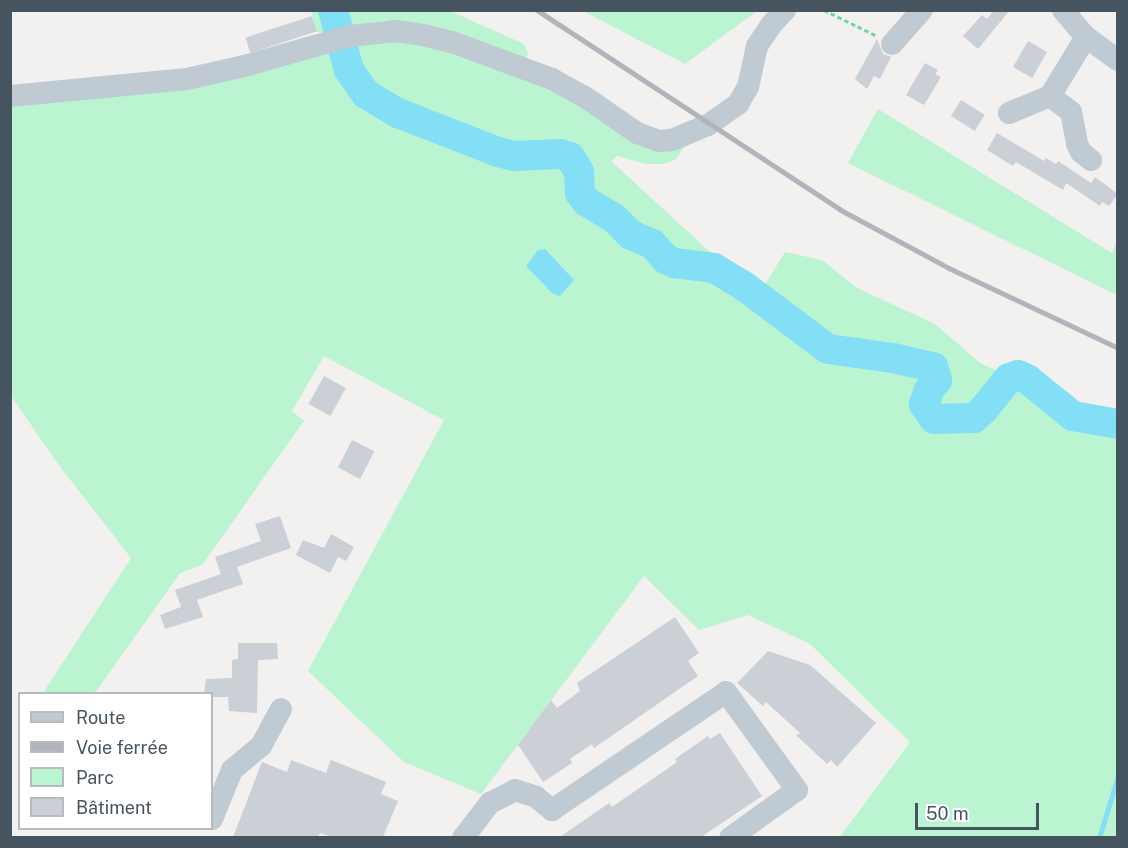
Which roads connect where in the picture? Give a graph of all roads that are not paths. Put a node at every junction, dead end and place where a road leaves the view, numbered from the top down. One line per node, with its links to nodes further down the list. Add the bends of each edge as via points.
1 (785, 10): 7 (street, via 757,46 748,87 738,104 699,129 665,141 637,133 562,83 462,46 394,31 350,36 187,79)
2 (922, 10): 5 (street)
3 (1063, 10): 4 (street)
4 (1086, 37): 6 (street); 8 (street)
5 (892, 44)
6 (1118, 60)
7 (10, 96)
8 (1050, 96): 9 (street); 10 (street, via 1071,112 1077,144)
9 (1009, 113)
10 (1091, 160)
11 (281, 709): 12 (street, via 261,746 232,770)
12 (213, 817)
13 (464, 837): 14 (street, via 490,803 515,790 552,810 726,693 797,790)
14 (730, 837)

